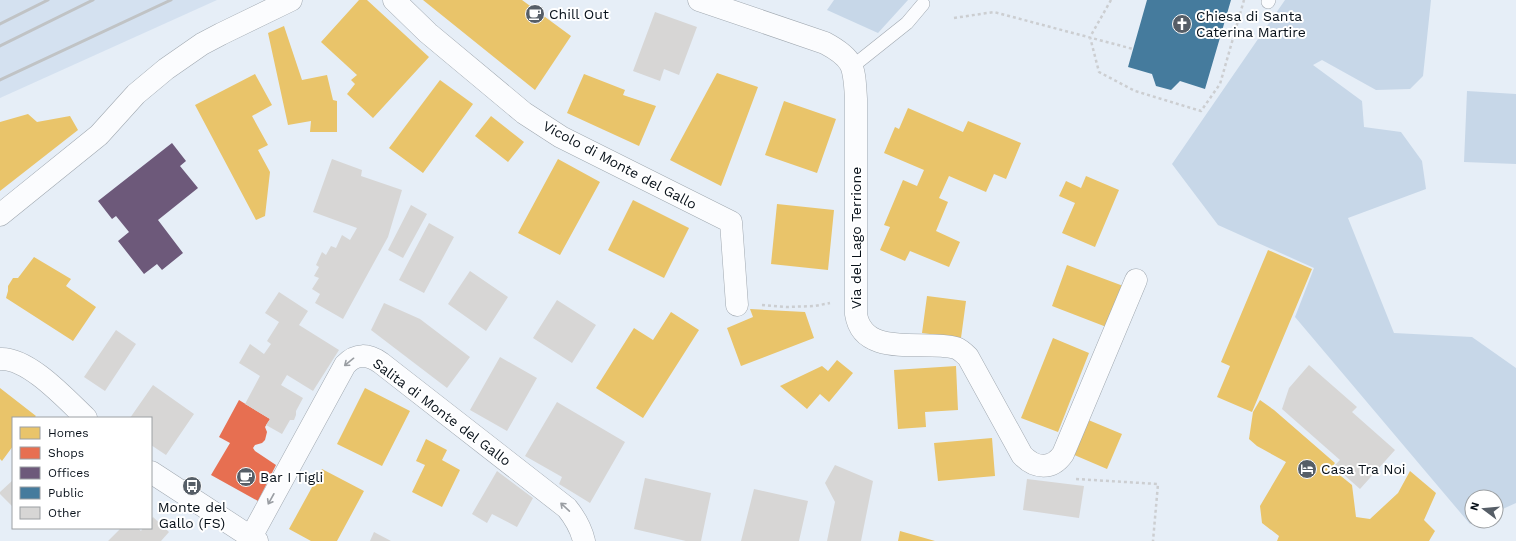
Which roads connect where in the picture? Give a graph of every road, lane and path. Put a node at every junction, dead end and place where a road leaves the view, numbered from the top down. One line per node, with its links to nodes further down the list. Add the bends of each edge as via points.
1 (291, 0): 11 (street, via 215,37 166,69 136,94 99,134)
2 (394, 0): 14 (street, Vicolo di Monte del Gallo, via 428,33 542,125 561,137 731,222)
3 (699, 0): 10 (street, via 826,43 846,56)
4 (1111, 0): 8 (path)
5 (1244, 0): 8 (path, via 1220,84 1201,111 1135,91 1099,72)
6 (923, 4): 10 (lane, via 907,22)
7 (954, 18): 8 (path, via 994,12)
8 (1090, 37): 9 (path)
9 (1133, 49)
10 (852, 66): 13 (street, Via del Lago Terrione, via 856,99)
11 (0, 215)
12 (1136, 280): 13 (street, Via del Lago Terrione, via 1065,449 1058,461 1048,466 1038,466 1022,455 963,352 950,347 886,343 870,338 862,332 859,325)
13 (856, 299): 14 (path, via 815,306)
14 (737, 305)
15 (0, 359): 16 (street, via 6,358 32,370)
16 (85, 417)
17 (152, 473): 19 (street)
18 (1070, 479): 21 (path, via 1158,484)
19 (254, 539): 20 (street, Salita di Monte del Gallo, one-way to 19, via 577,522 566,508 381,363 363,355 345,365)
20 (584, 541)
21 (1153, 541)

